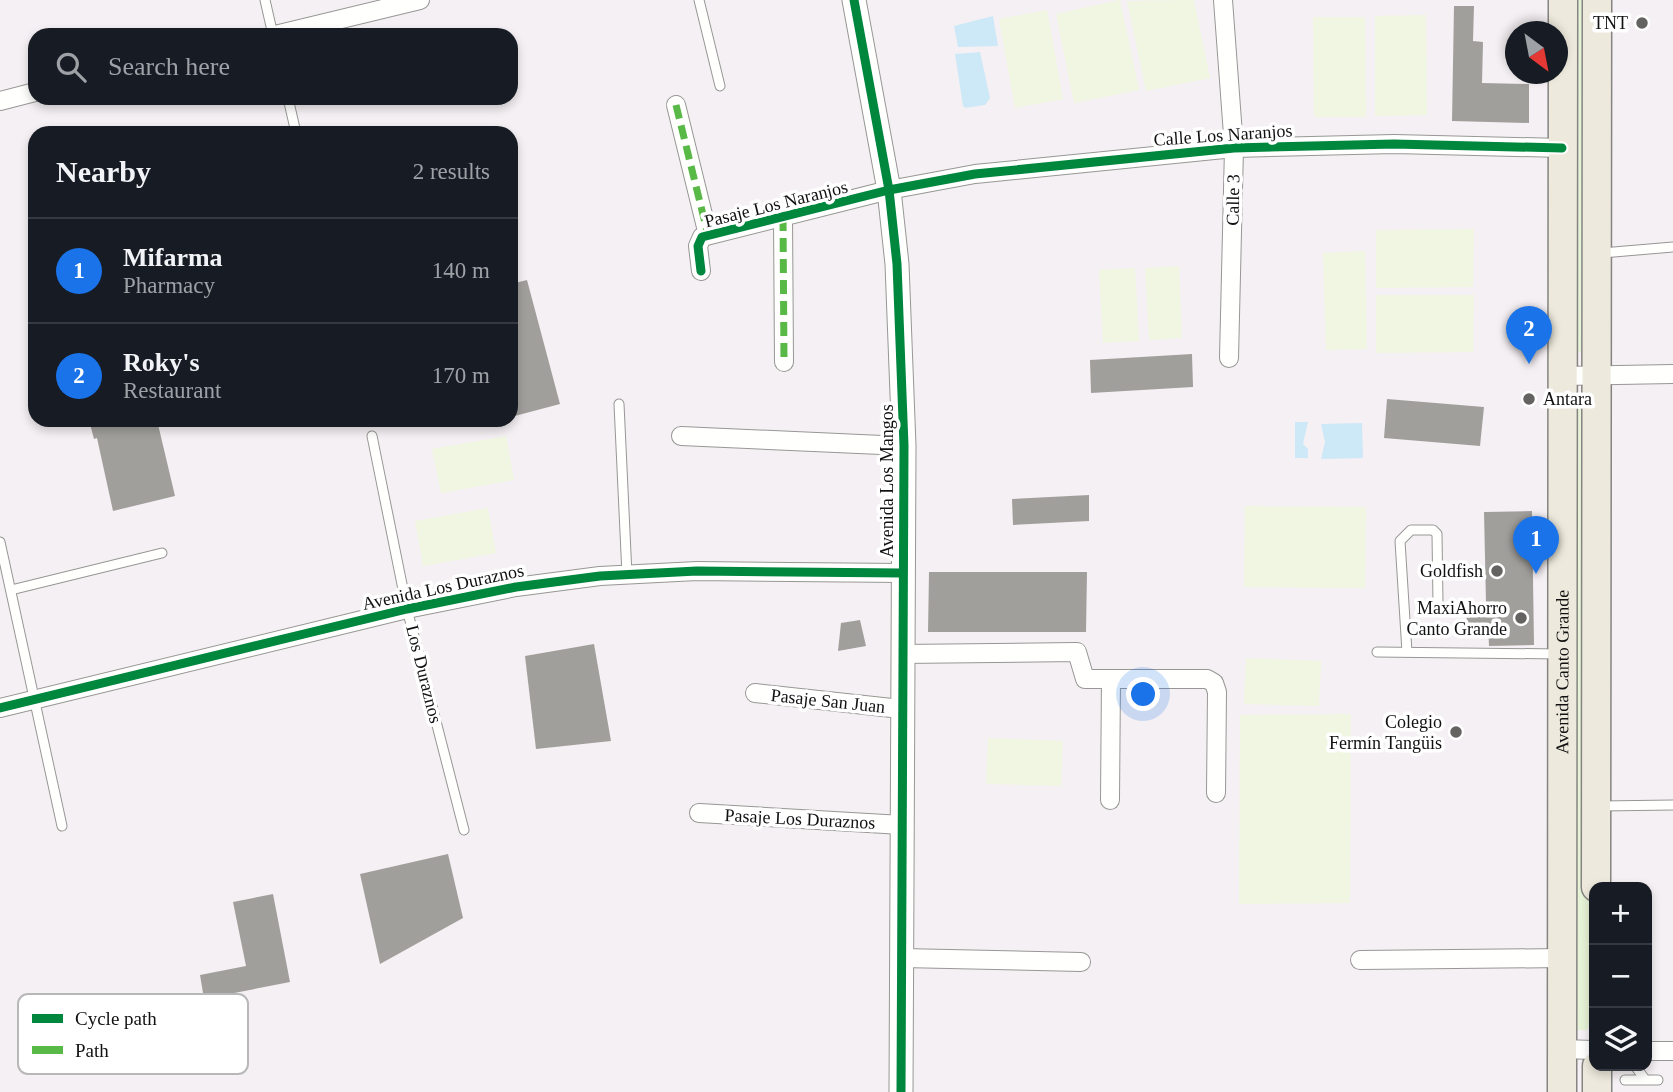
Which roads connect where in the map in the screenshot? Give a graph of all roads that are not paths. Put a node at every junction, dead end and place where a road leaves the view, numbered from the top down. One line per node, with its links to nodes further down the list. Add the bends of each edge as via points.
1 (265, 0): 8 (lane)
2 (420, 0): 9 (street)
3 (699, 0): 10 (lane)
4 (854, 0): 18 (street, Avenida Los Mangos)
5 (1223, 0): 16 (street, Calle 3)
6 (1563, 0): 17 (main road, Avenida Canto Grande)
7 (1597, 0): 22 (main road, Avenida Canto Grande)
8 (272, 28)
9 (303, 28)
10 (720, 86)
11 (28, 94): 12 (street)
12 (0, 101)
13 (290, 105): 15 (lane)
14 (676, 105): 20 (street)
15 (294, 126)
16 (1234, 148): 17 (street, Calle Los Naranjos, via 1394,144); 18 (street, Calle Los Naranjos, via 975,174); 24 (street, Calle 3)
17 (1562, 148): 28 (main road, Avenida Canto Grande)
18 (889, 190): 19 (street, Pasaje Los Naranjos); 32 (street, Avenida Los Mangos, via 897,264)
19 (783, 217): 20 (street, Pasaje Los Naranjos); 25 (street)
20 (708, 235): 23 (street, Pasaje Los Naranjos, via 698,246)
21 (1673, 247): 22 (lane)
22 (1599, 253): 26 (main road, Avenida Canto Grande)
23 (701, 271)
24 (1229, 358)
25 (784, 362)
26 (1599, 374): 27 (street); 28 (street); 51 (main road, Avenida Canto Grande)
27 (1673, 374)
28 (1563, 376): 43 (main road, Avenida Canto Grande)
29 (619, 404): 36 (lane)
30 (372, 436): 39 (lane, Los Duraznos)
31 (681, 436): 32 (street)
32 (904, 446): 35 (street, Avenida Los Mangos)
33 (0, 542): 37 (lane)
34 (162, 554): 37 (lane)
35 (902, 573): 36 (street, Avenida Los Duraznos); 42 (street, Avenida Los Mangos)
36 (627, 575): 39 (street, Avenida Los Duraznos, via 516,587)
37 (11, 590): 46 (lane, via 32,679)
38 (1438, 604): 41 (lane, via 1437,534 1411,530 1400,541)
39 (407, 609): 46 (street, Avenida Los Duraznos); 56 (lane, Los Duraznos)
40 (1377, 652): 41 (lane)
41 (1407, 653): 43 (lane)
42 (901, 654): 44 (street, via 1077,652 1085,679); 48 (street, Avenida Los Mangos)
43 (1562, 654): 59 (main road, Avenida Canto Grande)
44 (1111, 680): 49 (street, via 1207,679 1214,683); 50 (street)
45 (755, 693): 48 (street, Pasaje San Juan)
46 (32, 701): 47 (street, Avenida Los Duraznos); 55 (lane)
47 (0, 708)
48 (901, 709): 54 (street, Avenida Los Mangos)
49 (1216, 793)
50 (1111, 800)
51 (1596, 806): 52 (lane); 57 (main road, Avenida Canto Grande)
52 (1673, 806)
53 (699, 813): 54 (street, Pasaje Los Duraznos)
54 (902, 825): 58 (street, Avenida Los Mangos)
55 (62, 826)
56 (464, 830)
57 (1596, 882)
58 (902, 958): 61 (street); 71 (street, Avenida Los Mangos)
59 (1562, 958): 60 (street); 62 (main road, Avenida Canto Grande)
60 (1360, 960)
61 (1082, 962)
62 (1562, 1049): 63 (street); 72 (main road, Avenida Canto Grande)
63 (1589, 1050)
64 (1652, 1051): 65 (street)
65 (1673, 1051)
66 (1597, 1071): 73 (main road)
67 (1639, 1071): 68 (lane)
68 (1644, 1078): 69 (lane); 70 (lane)
69 (1625, 1080)
70 (1658, 1080)
71 (901, 1092)
72 (1562, 1092)
73 (1597, 1092)

